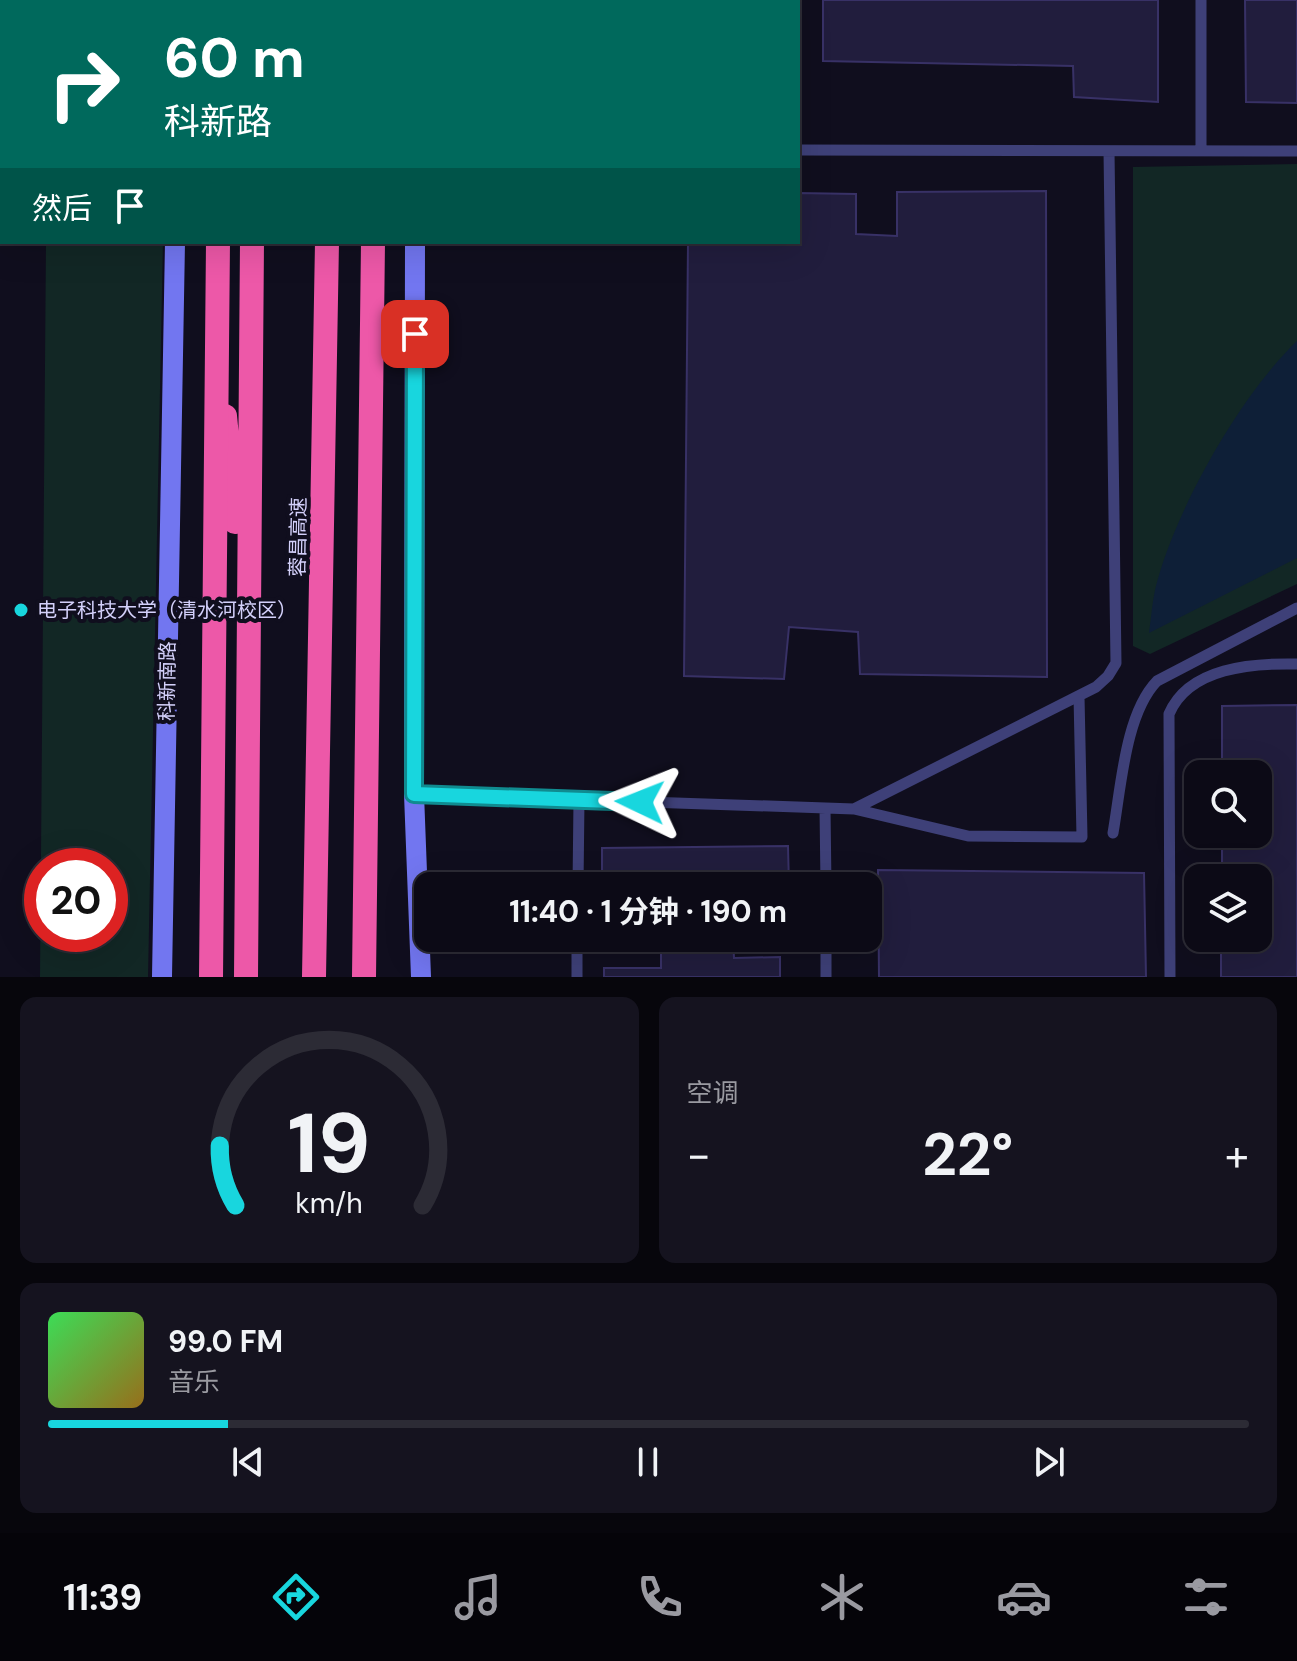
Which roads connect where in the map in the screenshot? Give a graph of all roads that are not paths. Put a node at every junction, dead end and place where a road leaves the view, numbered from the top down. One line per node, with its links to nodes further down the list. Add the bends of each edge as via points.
1 (1201, 0): 3 (lane)
2 (800, 150): 4 (lane)
3 (1201, 150): 4 (lane); 5 (lane)
4 (1109, 151): 16 (lane, via 1116,663 1102,682)
5 (1297, 151)
6 (175, 244): 26 (main road, 科新南路)
7 (207, 244): 14 (highway)
8 (218, 244): 27 (highway, bridge)
9 (252, 244): 14 (highway)
10 (327, 244): 29 (highway, 蓉昌高速)
11 (373, 244): 30 (highway)
12 (415, 244): 17 (main road)
13 (1297, 608): 21 (lane, via 1157,681 1146,693 1132,728)
14 (247, 637): 28 (highway)
15 (1297, 664): 34 (lane, via 1261,663 1215,674 1175,699 1169,714)
16 (1079, 696): 20 (lane); 20 (lane, via 1082,837 968,836)
17 (414, 794): 18 (lane); 31 (main road)
18 (579, 800): 19 (lane); 22 (lane)
19 (825, 808): 20 (lane); 23 (lane)
20 (854, 809)
21 (1113, 833)
22 (578, 872)
23 (826, 872)
24 (577, 952): 32 (lane)
25 (826, 952): 33 (lane)
26 (162, 977)
27 (211, 977)
28 (246, 977)
29 (314, 977)
30 (364, 977)
31 (421, 977)
32 (577, 977)
33 (826, 977)
34 (1170, 977)

